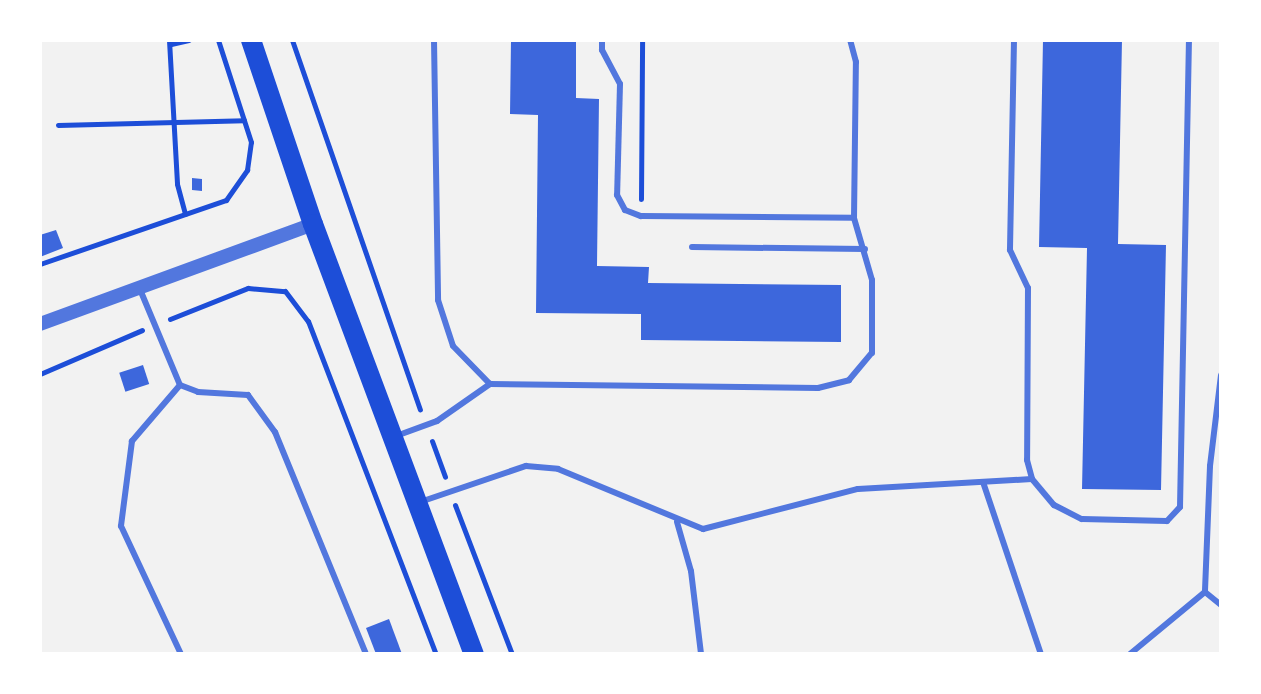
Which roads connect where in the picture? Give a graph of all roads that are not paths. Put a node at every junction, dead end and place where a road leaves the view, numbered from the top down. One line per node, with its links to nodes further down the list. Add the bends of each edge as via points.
1 (251, 40): 8 (main road)
2 (434, 40): 14 (lane, via 438,300 453,346)
3 (602, 40): 7 (lane, via 620,84 617,195 625,210 641,216)
4 (850, 40): 7 (lane, via 856,62)
5 (1014, 40): 19 (lane, via 1010,250 1028,288 1027,460)
6 (1189, 40): 19 (lane, via 1180,507 1167,521 1082,519 1054,505)
7 (854, 218): 10 (lane)
8 (313, 224): 11 (street); 16 (main road)
9 (692, 247): 10 (lane)
10 (865, 249): 14 (lane, via 872,280 872,353 849,380 818,388)
11 (139, 287): 12 (street); 15 (lane)
12 (40, 324)
13 (1221, 375): 17 (lane)
14 (490, 384): 16 (lane, via 426,425)
15 (180, 385): 25 (lane, via 132,441 121,526); 26 (lane, via 198,392 248,395 275,432)
16 (395, 436): 21 (main road)
17 (1210, 466): 18 (lane); 23 (lane)
18 (1221, 466)
19 (1032, 479): 20 (lane)
20 (983, 482): 22 (lane, via 858,489 711,528); 29 (lane)
21 (420, 502): 22 (lane, via 526,466 558,469); 27 (main road)
22 (677, 522): 28 (lane, via 691,571)
23 (1205, 592): 24 (lane); 30 (lane)
24 (1221, 605)
25 (181, 654)
26 (366, 654)
27 (474, 654)
28 (701, 654)
29 (1041, 654)
30 (1130, 654)

